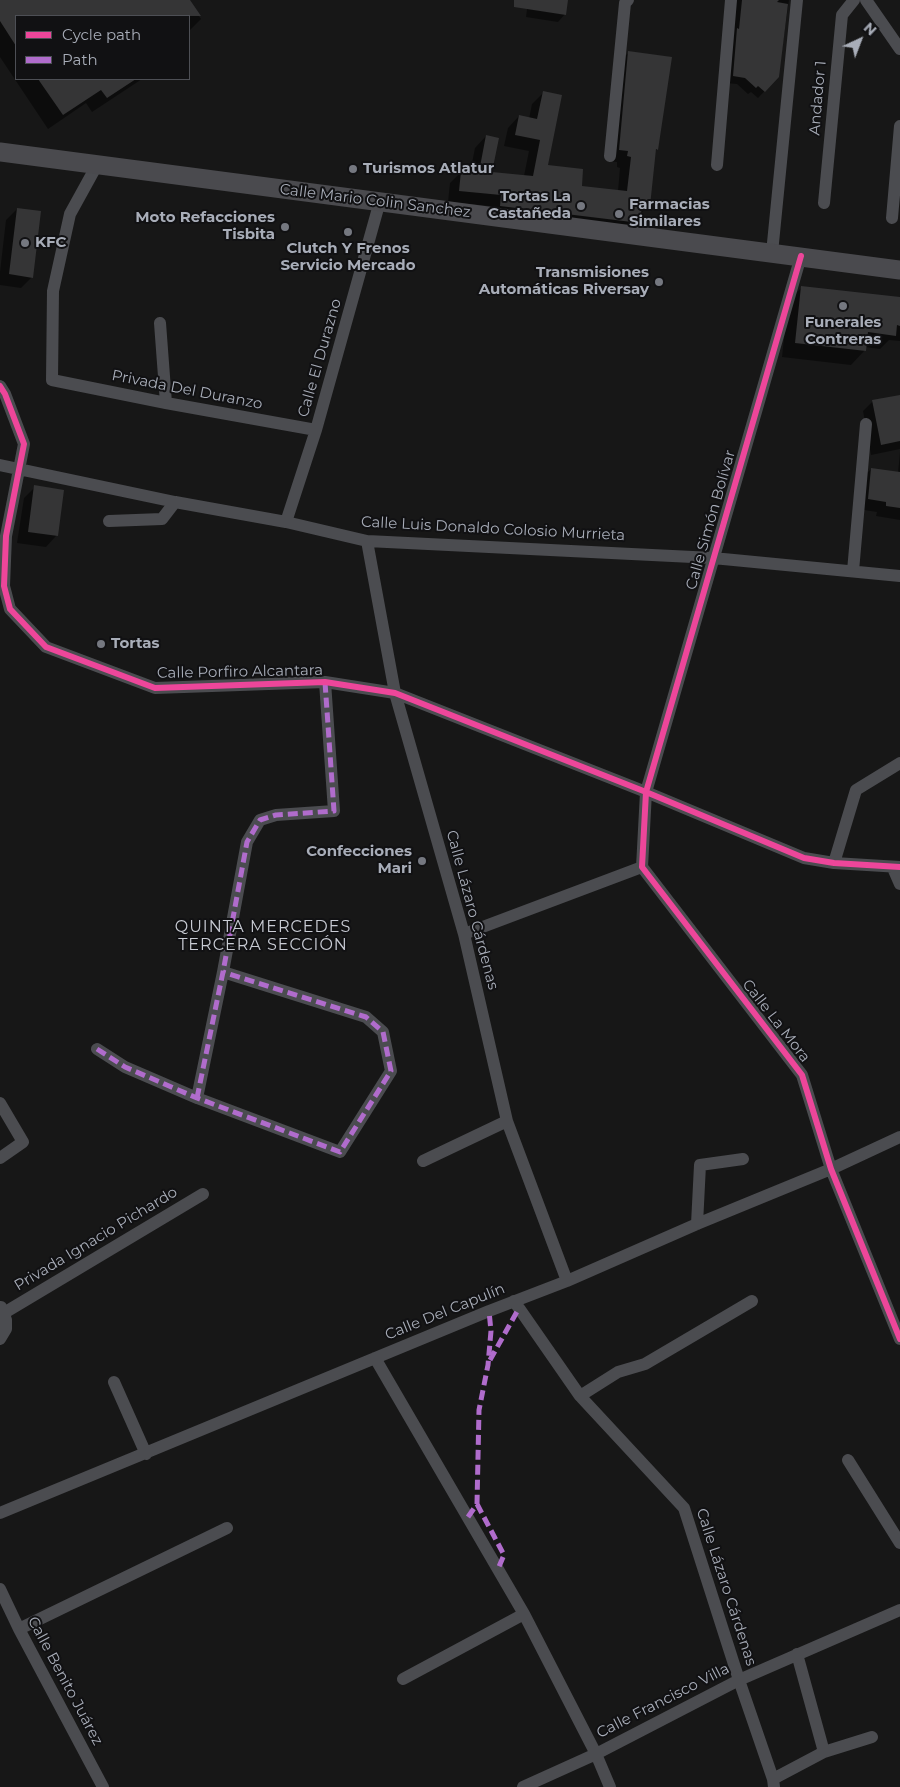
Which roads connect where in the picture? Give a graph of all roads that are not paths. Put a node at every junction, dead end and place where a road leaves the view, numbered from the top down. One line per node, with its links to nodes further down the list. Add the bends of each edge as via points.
1 (628, 0): 9 (street, via 625,3)
2 (731, 0): 11 (street)
3 (797, 0): 15 (street)
4 (854, 0): 13 (street, Andador 1, via 842,14)
5 (866, 0): 6 (street)
6 (900, 49)
7 (900, 126): 14 (street)
8 (0, 152): 10 (main road, Calle Mario Colin Sanchez)
9 (610, 156)
10 (97, 164): 12 (main road, Calle Mario Colin Sanchez); 20 (street, Privada Del Duranzo, via 70,214 53,291 52,380)
11 (717, 164)
12 (380, 201): 15 (main road, Calle Mario Colin Sanchez); 22 (street, Calle El Durazno)
13 (824, 204)
14 (892, 218)
15 (772, 253): 16 (main road, Calle Mario Colin Sanchez)
16 (801, 256): 17 (main road, Calle Mario Colin Sanchez); 29 (street, Calle Simón Bolívar)
17 (900, 270)
18 (160, 323): 20 (street)
19 (0, 386): 24 (street, Calle Porfiro Alcantara, via 24,444)
20 (166, 404): 22 (street, Privada Del Duranzo)
21 (866, 424): 30 (street)
22 (316, 430): 27 (street, Calle El Durazno)
23 (0, 465): 24 (street, Calle Luis Donaldo Colosio Murrieta)
24 (20, 468): 25 (street, Calle Luis Donaldo Colosio Murrieta); 32 (street, Calle Porfiro Alcantara, via 6,536)
25 (174, 502): 26 (street, via 162,519); 27 (street, Calle Luis Donaldo Colosio Murrieta)
26 (109, 521)
27 (286, 522): 28 (street, Calle Luis Donaldo Colosio Murrieta)
28 (367, 541): 29 (street, Calle Luis Donaldo Colosio Murrieta); 35 (street, Calle Lázaro Cárdenas)
29 (713, 558): 30 (street, Calle Luis Donaldo Colosio Murrieta); 37 (street, Calle Simón Bolívar)
30 (853, 571): 31 (street, Calle Luis Donaldo Colosio Murrieta)
31 (900, 576)
32 (2, 586): 33 (street, Calle Porfiro Alcantara)
33 (5, 609): 34 (street, Calle Porfiro Alcantara, via 46,646 155,688)
34 (325, 682): 35 (street, Calle Porfiro Alcantara); 43 (street, via 334,812 276,815 260,820 247,842)
35 (395, 693): 37 (street, Calle Porfiro Alcantara); 42 (street, Calle Lázaro Cárdenas)
36 (900, 763): 38 (street, via 856,790)
37 (646, 792): 38 (street, Calle Porfiro Alcantara, via 804,858); 39 (street)
38 (834, 863): 40 (street, Calle Porfiro Alcantara)
39 (642, 867): 42 (street); 52 (street, Calle La Mora, via 802,1075)
40 (897, 867): 41 (street)
41 (900, 884)
42 (464, 934): 47 (street, Calle Lázaro Cárdenas)
43 (223, 972): 45 (street); 45 (street, via 366,1017 384,1032 391,1071 340,1152)
44 (97, 1049): 45 (street, via 125,1067)
45 (197, 1098)
46 (0, 1103): 49 (street, via 23,1142)
47 (507, 1121): 51 (street); 55 (street, Calle Lázaro Cárdenas)
48 (900, 1137): 52 (street, Calle Del Capulín)
49 (0, 1158)
50 (743, 1159): 54 (street, via 700,1165)
51 (423, 1161)
52 (831, 1169): 54 (street, Calle Del Capulín); 60 (street, Calle La Mora)
53 (203, 1194): 58 (street, Privada Ignacio Pichardo)
54 (697, 1224): 55 (street, Calle Del Capulín)
55 (567, 1281): 56 (street, Calle Del Capulín)
56 (514, 1301): 61 (street, Calle Del Capulín); 63 (street, Calle Lázaro Cárdenas)
57 (752, 1301): 63 (street, via 645,1364 618,1372)
58 (2, 1309): 59 (street, via 6,1328)
59 (0, 1339)
60 (900, 1339)
61 (376, 1358): 64 (street, Calle Del Capulín); 71 (street)
62 (114, 1382): 64 (street)
63 (580, 1396): 75 (street, Calle Lázaro Cárdenas, via 684,1508)
64 (146, 1454): 66 (street, Calle Del Capulín)
65 (848, 1460): 68 (street)
66 (0, 1513)
67 (227, 1528): 72 (street)
68 (900, 1543)
69 (0, 1589): 72 (street, Calle Benito Juárez)
70 (900, 1610): 73 (street, Calle Francisco Villa)
71 (524, 1614): 74 (street); 78 (street)
72 (19, 1629): 80 (street, Calle Benito Juárez)
73 (797, 1654): 75 (street, Calle Francisco Villa); 77 (street)
74 (403, 1679)
75 (739, 1680): 78 (street, Calle Francisco Villa); 79 (street, Calle Lázaro Cárdenas)
76 (872, 1737): 77 (street)
77 (824, 1752): 79 (street)
78 (596, 1754): 81 (street, Calle Francisco Villa); 82 (street)
79 (773, 1783)
80 (103, 1787)
81 (524, 1787)
82 (610, 1787)

